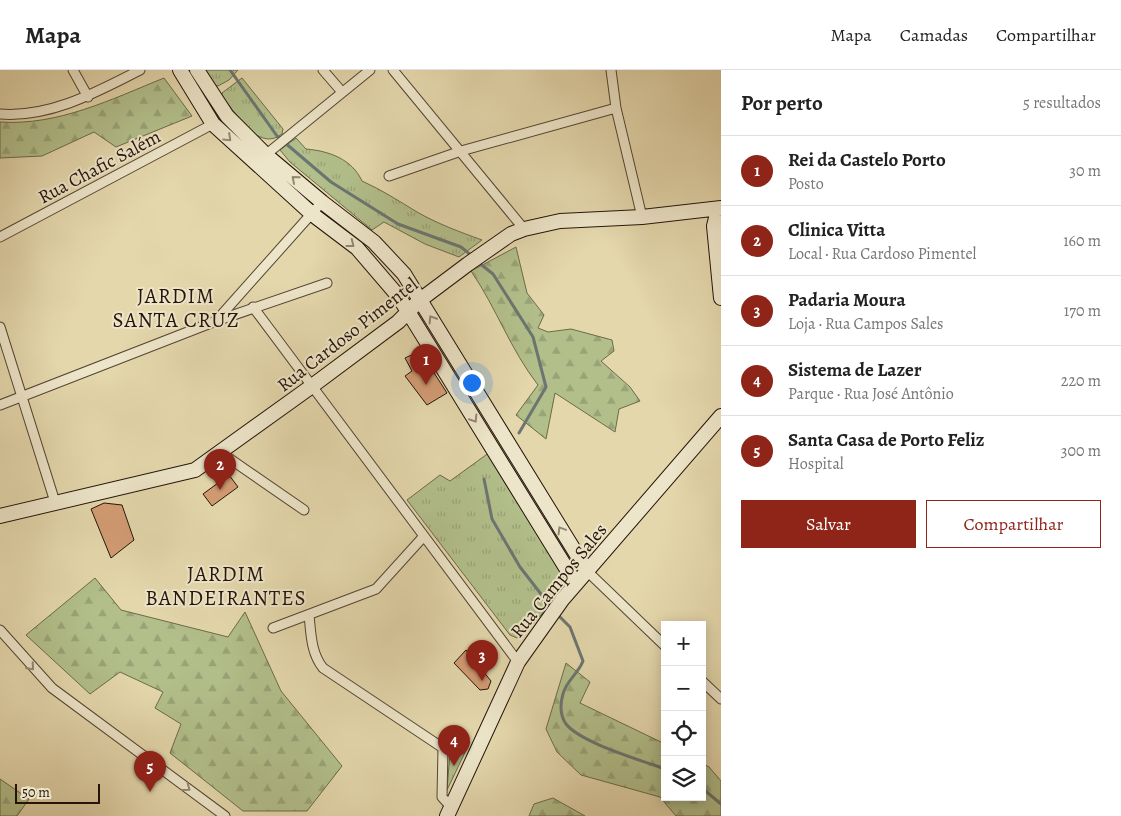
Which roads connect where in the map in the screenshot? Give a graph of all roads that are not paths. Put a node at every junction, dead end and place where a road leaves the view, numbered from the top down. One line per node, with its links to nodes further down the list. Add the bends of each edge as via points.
1 (73, 70): 10 (street)
2 (140, 70): 10 (street)
3 (180, 70): 13 (main road)
4 (197, 70): 15 (main road, via 227,116)
5 (323, 70): 9 (street)
6 (370, 70): 9 (street)
7 (393, 70): 14 (street)
8 (611, 70): 11 (street)
9 (342, 92): 15 (street)
10 (88, 97): 12 (street, via 38,112)
11 (616, 108): 14 (street); 20 (street)
12 (0, 114)
13 (213, 124): 15 (main road, one-way to 15); 22 (street, Rua Chafic Salém)
14 (461, 151): 16 (street); 21 (street)
15 (266, 155): 17 (main road, one-way to 15); 19 (main road)
16 (389, 176)
17 (322, 202): 19 (street); 25 (main road, via 383,251 404,274)
18 (720, 210): 20 (main road, Rua Cardoso Pimentel); 24 (main road, via 714,226)
19 (312, 214): 27 (main road, one-way to 27, via 370,261); 28 (street)
20 (642, 217): 21 (main road, Rua Cardoso Pimentel, via 560,221)
21 (524, 228): 25 (main road, Rua Cardoso Pimentel, via 488,249)
22 (0, 237)
23 (327, 284): 26 (street)
24 (721, 298)
25 (420, 300): 27 (main road, Rua Cardoso Pimentel); 31 (main road, one-way to 25)
26 (253, 307): 28 (street); 30 (street)
27 (409, 312): 30 (main road, Rua Cardoso Pimentel); 33 (main road)
28 (216, 321): 32 (street)
29 (0, 327): 32 (street)
30 (312, 386): 37 (main road, Rua Cardoso Pimentel); 41 (street)
31 (478, 393): 33 (main road); 42 (main road, one-way to 31)
32 (22, 396): 34 (street); 38 (street)
33 (463, 400): 43 (main road, one-way to 43)
34 (0, 405)
35 (721, 417): 36 (street); 42 (main road, Rua Campos Sales)
36 (721, 424)
37 (220, 452): 38 (main road, Rua Cardoso Pimentel, via 195,470); 39 (street)
38 (55, 502): 40 (main road, Rua Cardoso Pimentel)
39 (304, 510)
40 (0, 516)
41 (424, 536): 44 (street, via 376,589); 48 (street)
42 (587, 571): 43 (main road, Rua Campos Sales); 47 (street)
43 (576, 584): 48 (main road, Rua Campos Sales, via 540,628)
44 (309, 615): 45 (street); 51 (street, via 313,650 323,668 442,748 442,797)
45 (273, 628)
46 (0, 630): 52 (street, one-way to 52, via 52,688)
47 (661, 642)
48 (518, 662): 51 (main road, Rua Campos Sales)
49 (706, 685): 50 (street)
50 (721, 699)
51 (449, 812)
52 (225, 816)

